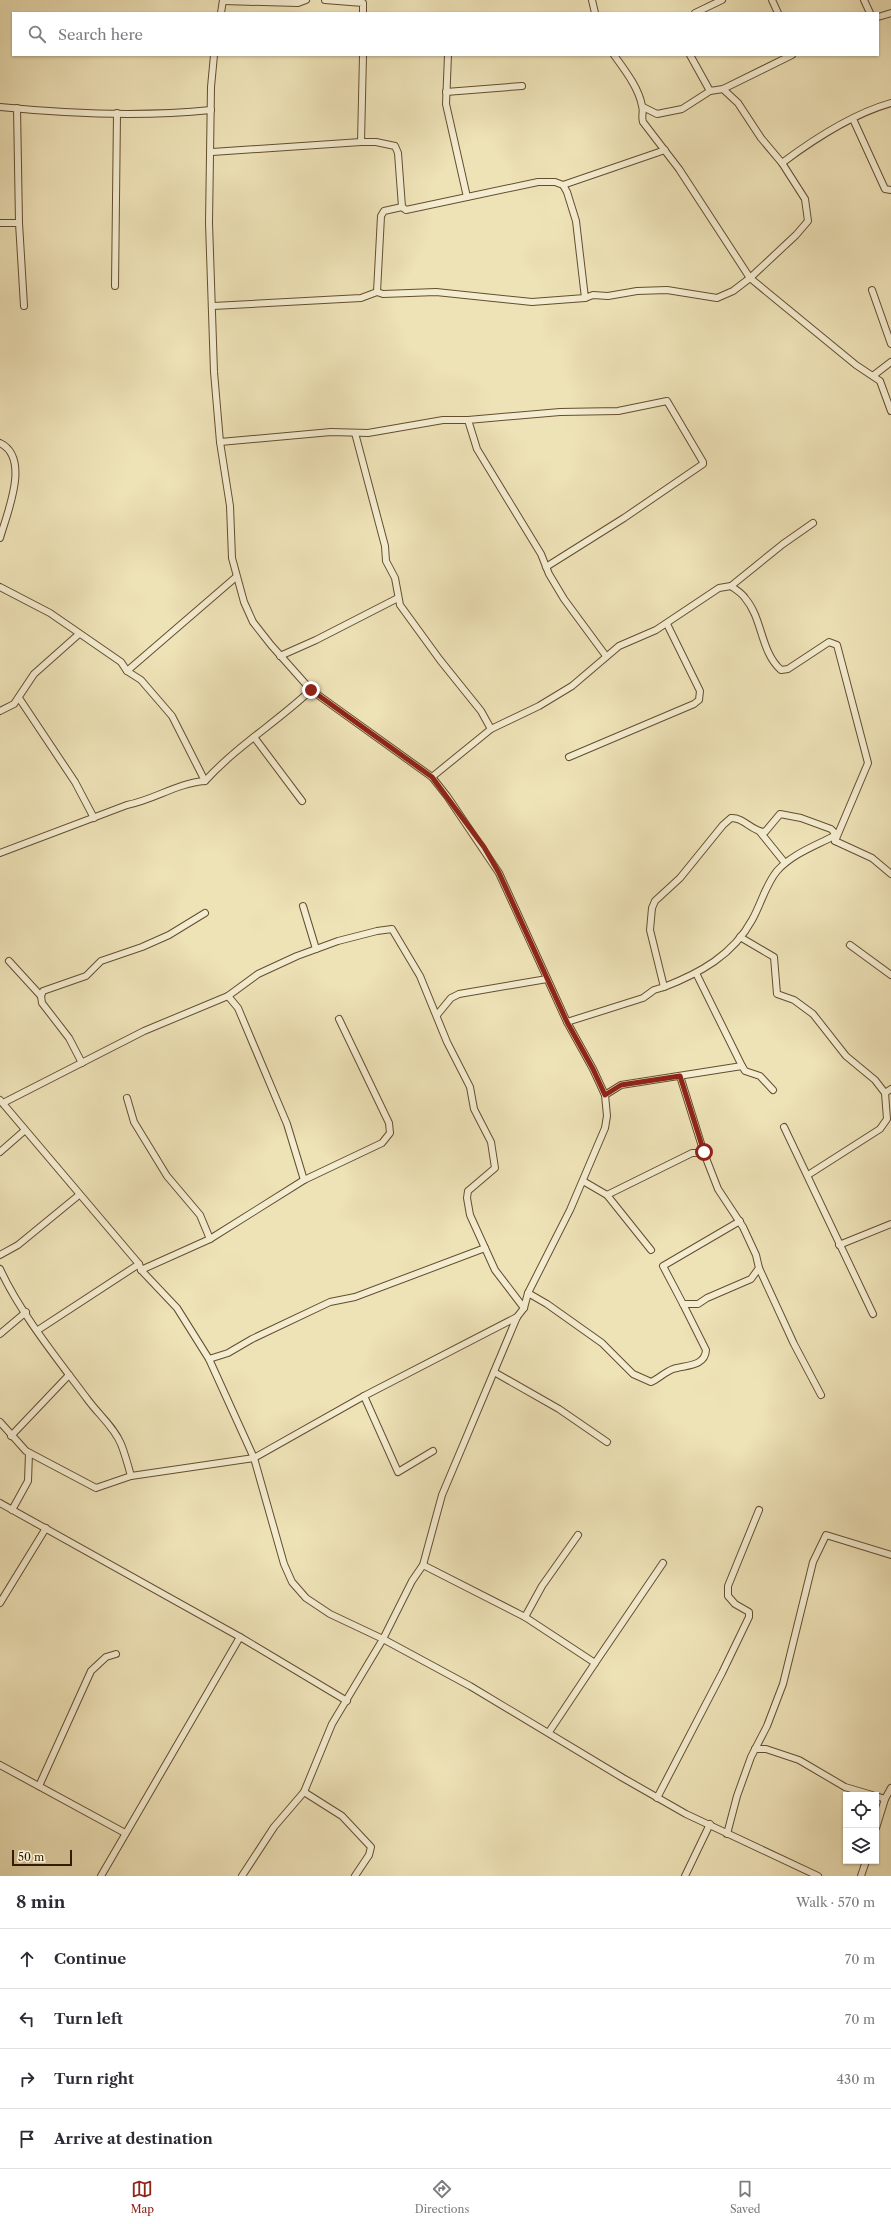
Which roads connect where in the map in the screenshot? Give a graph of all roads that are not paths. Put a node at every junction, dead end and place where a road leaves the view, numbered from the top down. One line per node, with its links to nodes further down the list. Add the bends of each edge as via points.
1 (223, 0): 2 (street, via 298,3); 8 (street)
2 (306, 0)
3 (325, 0): 9 (street, via 363,4)
4 (592, 0): 10 (street)
5 (722, 0): 11 (street)
6 (772, 0): 12 (street)
7 (864, 0): 13 (street)
8 (221, 12)
9 (363, 12)
10 (595, 12)
11 (697, 12)
12 (778, 12)
13 (870, 12)
14 (891, 13): 15 (street)
15 (879, 17)
16 (214, 56): 30 (street)
17 (363, 56): 33 (street)
18 (448, 56): 25 (street)
19 (615, 56): 28 (street, via 629,77)
20 (691, 56): 24 (street)
21 (790, 56): 23 (street)
22 (522, 86): 25 (street)
23 (723, 88): 24 (street); 36 (street, via 738,103 761,138)
24 (710, 91): 28 (street, via 682,109 667,114 657,114)
25 (446, 92): 39 (street, via 447,112)
26 (891, 103): 32 (street)
27 (0, 107): 29 (street)
28 (643, 107): 34 (street, via 643,122)
29 (17, 108): 31 (street); 42 (street)
30 (211, 110): 31 (street, via 176,114); 35 (street)
31 (117, 113): 44 (street)
32 (853, 119): 36 (street, via 808,144); 38 (street, via 885,189)
33 (362, 142): 35 (street); 40 (street, via 395,146 398,152)
34 (665, 150): 37 (street); 43 (street)
35 (212, 152): 49 (street, via 209,223)
36 (782, 163): 43 (street, via 805,199 808,221)
37 (563, 185): 39 (street, via 555,182 538,182); 47 (street, via 576,221)
38 (891, 190)
39 (467, 197): 40 (street, via 410,209)
40 (402, 206): 46 (street, via 384,210 381,216)
41 (0, 222): 42 (street)
42 (19, 223): 48 (street)
43 (750, 278): 47 (street, via 733,291 717,298 667,290 637,291 608,296 593,295); 52 (street, via 856,365)
44 (115, 286)
45 (872, 290): 50 (street)
46 (377, 292): 47 (street, via 436,292 532,302); 49 (street, via 361,298)
47 (586, 298)
48 (24, 306)
49 (213, 306): 56 (street, via 214,372)
50 (891, 344)
51 (891, 362): 52 (street)
52 (874, 374): 53 (street, via 884,389)
53 (891, 411)
54 (468, 420): 55 (street, via 442,420); 60 (street, via 477,450 541,554); 60 (street, via 560,412 618,411 644,407 665,400 703,462 702,466)
55 (355, 433): 56 (street, via 331,432); 64 (street, via 385,546 386,561 395,578)
56 (220, 442): 61 (street, via 230,506 232,558)
57 (0, 443): 59 (street, via 8,447 16,464 13,493)
58 (813, 523): 62 (street)
59 (0, 538)
60 (546, 567): 68 (street, via 564,599)
61 (236, 577): 67 (street, via 253,622); 69 (street)
62 (731, 586): 65 (street, via 719,588); 81 (street, via 745,598 753,611 768,654 781,670 788,669 829,642 838,645 868,763)
63 (0, 587): 66 (street, via 35,604)
64 (398, 598): 67 (street); 73 (street, via 440,660 481,711)
65 (667, 624): 68 (street, via 619,646); 75 (street, via 700,691 699,700)
66 (79, 634): 69 (street, via 121,662); 71 (street, via 34,674)
67 (280, 656): 70 (street)
68 (606, 656): 73 (street, via 572,686 539,706)
69 (127, 671): 77 (street, via 142,680 172,716)
70 (311, 690): 74 (street, via 288,712); 76 (street)
71 (19, 698): 72 (street, via 14,704); 79 (street, via 75,782)
72 (0, 711)
73 (491, 729): 76 (street)
74 (254, 737): 77 (street, via 225,759); 78 (street)
75 (569, 757)
76 (432, 777): 93 (street, via 484,847 499,873)
77 (205, 782): 79 (street, via 192,782 141,803 127,805)
78 (302, 801)
79 (94, 818): 82 (street)
80 (760, 832): 81 (street, via 765,832 780,814 801,818 831,829); 83 (street); 94 (street, via 740,820 731,818 675,884 655,901 650,930)
81 (835, 839): 83 (street, via 796,855); 84 (street, via 872,858)
82 (0, 853)
83 (785, 863): 87 (street, via 776,872 752,921)
84 (891, 874)
85 (303, 906): 89 (street)
86 (205, 913): 95 (street, via 169,935 101,962 86,976 43,991)
87 (740, 937): 91 (street, via 712,965); 105 (street, via 774,957 777,994 794,1000 813,1014 846,1056 875,1080)
88 (850, 945): 92 (street)
89 (316, 949): 96 (street, via 258,974); 97 (street, via 392,929 420,976)
90 (9, 961): 95 (street)
91 (696, 973): 94 (street); 101 (street)
92 (891, 976)
93 (547, 979): 97 (street, via 459,994 451,998); 99 (street)
94 (664, 987): 99 (street, via 643,998)
95 (41, 996): 100 (street, via 42,1003 68,1038)
96 (228, 996): 100 (street, via 144,1031); 114 (street, via 238,1008 287,1124)
97 (437, 1015): 122 (street, via 447,1042 470,1087 474,1108 491,1142 495,1168 468,1191 467,1198 470,1215)
98 (339, 1019): 114 (street, via 389,1123 390,1133 382,1143)
99 (567, 1022): 106 (street)
100 (82, 1063): 108 (street)
101 (742, 1066): 102 (street); 104 (street, via 745,1071 760,1076)
102 (680, 1076): 106 (street, via 621,1085); 112 (street)
103 (891, 1089): 105 (street)
104 (773, 1090)
105 (885, 1093): 113 (street, via 887,1119 880,1129)
106 (605, 1095): 115 (street, via 605,1128)
107 (127, 1098): 120 (street, via 134,1122 167,1176 200,1215)
108 (1, 1102): 110 (street)
109 (784, 1127): 113 (street)
110 (24, 1131): 111 (street); 116 (street)
111 (0, 1152)
112 (704, 1152): 117 (street, via 692,1153); 118 (street, via 718,1189)
113 (808, 1175): 121 (street)
114 (304, 1180): 120 (street)
115 (583, 1181): 117 (street); 129 (street)
116 (79, 1195): 124 (street, via 18,1245); 125 (street)
117 (607, 1195): 123 (street)
118 (740, 1221): 126 (street); 130 (street, via 663,1266)
119 (891, 1224): 121 (street)
120 (210, 1239): 128 (street)
121 (839, 1245): 133 (street)
122 (485, 1248): 131 (street, via 495,1270); 137 (street, via 355,1297 330,1302 228,1353)
123 (651, 1250)
124 (0, 1255)
125 (139, 1264): 128 (street); 135 (street)
126 (759, 1268): 130 (street, via 751,1280 698,1304); 140 (street)
127 (0, 1269): 132 (street)
128 (141, 1270): 137 (street, via 176,1308)
129 (528, 1293): 130 (street, via 602,1343 633,1374 650,1382 672,1369 699,1363 706,1355 706,1350); 131 (street)
130 (683, 1304)
131 (524, 1308): 134 (street)
132 (26, 1312): 135 (street); 136 (street)
133 (873, 1314)
134 (517, 1316): 138 (street); 141 (street)
135 (38, 1330): 139 (street)
136 (0, 1334)
137 (208, 1359): 147 (street)
138 (494, 1372): 144 (street, via 559,1409); 156 (street, via 442,1495)
139 (69, 1375): 143 (street); 148 (street, via 121,1443)
140 (821, 1395)
141 (364, 1396): 145 (street, via 398,1472 404,1471); 147 (street)
142 (0, 1422): 143 (street)
143 (12, 1436): 146 (street)
144 (607, 1442)
145 (434, 1451)
146 (29, 1452): 148 (street, via 96,1488); 150 (street, via 28,1481)
147 (254, 1458): 148 (street); 160 (street, via 284,1564 292,1582 306,1598 330,1614)
148 (131, 1476)
149 (0, 1504): 150 (street)
150 (12, 1510): 152 (street)
151 (758, 1510): 172 (street, via 728,1586 728,1596 735,1604 749,1612 749,1617 726,1667)
152 (46, 1528): 157 (street); 159 (street)
153 (578, 1535): 158 (street, via 542,1586)
154 (891, 1556): 165 (street, via 826,1535 813,1562 783,1684 767,1726)
155 (663, 1563): 162 (street)
156 (423, 1565): 158 (street); 160 (street)
157 (0, 1604)
158 (524, 1617): 162 (street)
159 (240, 1637): 163 (street); 176 (street)
160 (383, 1638): 163 (street); 164 (street)
161 (116, 1654): 167 (street, via 106,1657 91,1671)
162 (595, 1663): 164 (street)
163 (347, 1701): 169 (street, via 332,1724)
164 (549, 1732): 172 (street)
165 (755, 1748): 170 (street, via 799,1760 839,1784); 177 (street, via 737,1796)
166 (0, 1765): 167 (street)
167 (39, 1786): 176 (street)
168 (891, 1789): 173 (street)
169 (304, 1792): 180 (street, via 274,1826); 181 (street, via 342,1816 371,1847)
170 (863, 1792)
171 (879, 1797): 173 (street)
172 (657, 1798): 175 (street)
173 (885, 1799): 174 (street)
174 (879, 1818)
175 (710, 1824): 177 (street); 182 (street)
176 (125, 1833): 179 (street)
177 (728, 1834): 183 (street)
178 (865, 1864): 184 (street)
179 (101, 1876)
180 (242, 1876)
181 (355, 1876)
182 (685, 1876)
183 (818, 1876)
184 (861, 1876)

